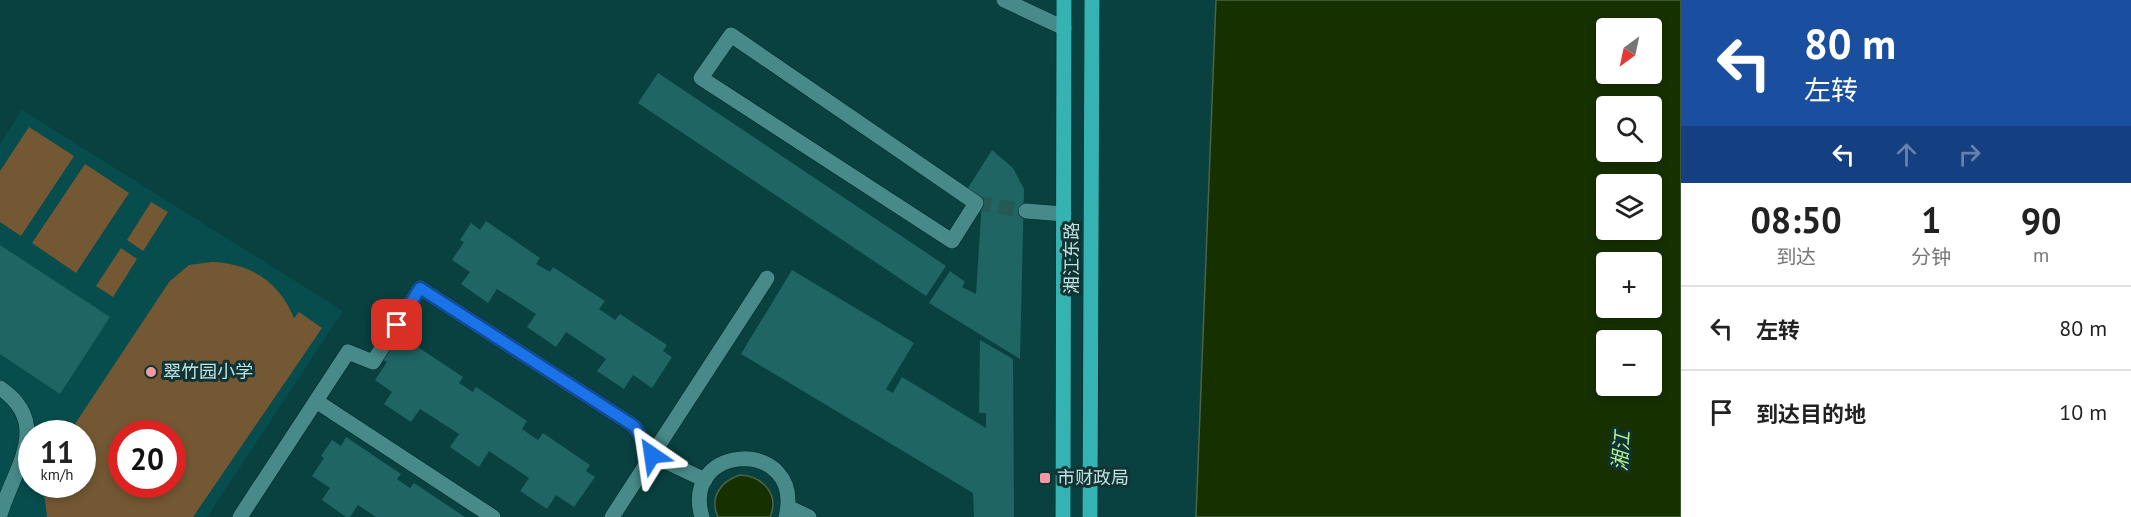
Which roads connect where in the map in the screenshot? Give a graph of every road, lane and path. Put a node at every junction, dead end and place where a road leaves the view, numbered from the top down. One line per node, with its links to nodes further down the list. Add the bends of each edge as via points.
1 (1004, 0): 4 (street)
2 (1064, 0): 4 (main road, 湘江东路)
3 (1092, 0): 21 (main road, 湘江东路)
4 (1064, 28): 7 (main road, 湘江东路)
5 (976, 203): 5 (street, via 731,35 701,78 952,241)
6 (1026, 211): 7 (street)
7 (1064, 214): 20 (main road, 湘江东路)
8 (767, 278): 11 (street)
9 (0, 388): 14 (street, via 19,406 28,423 28,438)
10 (316, 401): 11 (street, via 348,352 373,362 420,288 634,426); 16 (street); 17 (street)
11 (652, 455): 12 (street); 18 (street)
12 (705, 480): 13 (street, via 726,461 753,459 767,464 786,486); 19 (street, via 700,494)
13 (787, 512): 15 (street)
14 (0, 514)
15 (806, 516)
16 (240, 517)
17 (493, 517)
18 (612, 517)
19 (702, 517)
20 (1063, 517)
21 (1090, 517)

